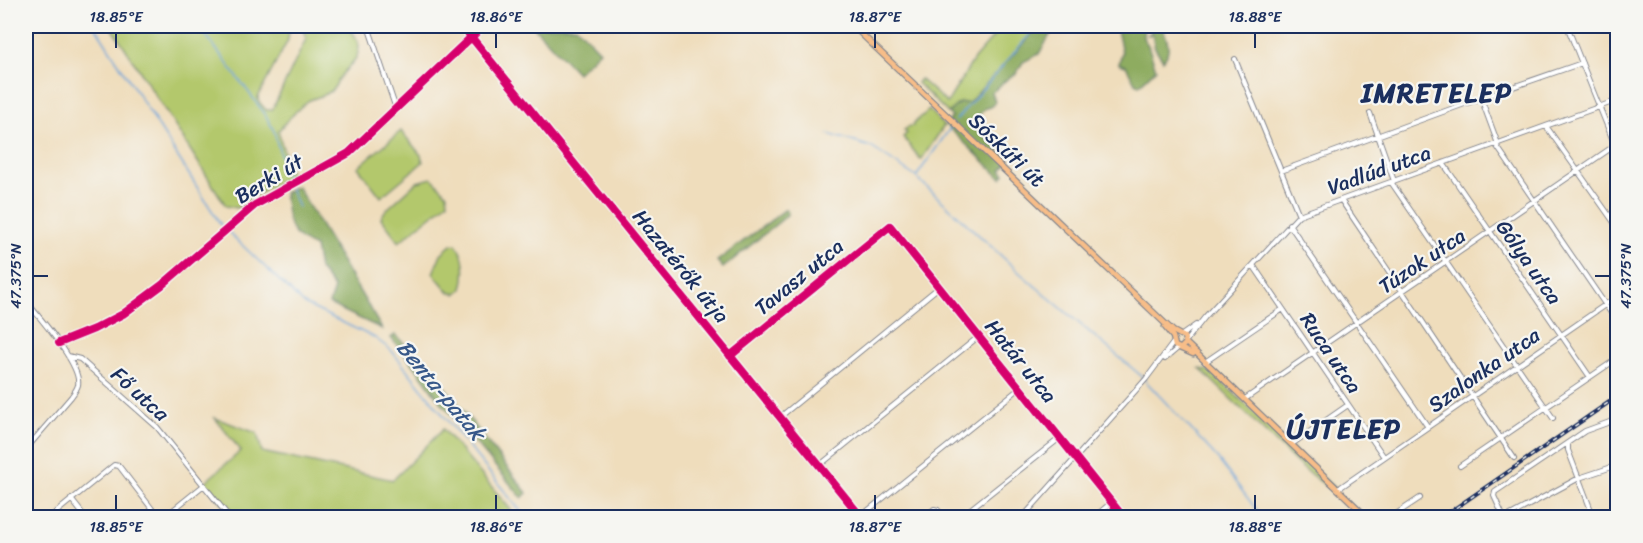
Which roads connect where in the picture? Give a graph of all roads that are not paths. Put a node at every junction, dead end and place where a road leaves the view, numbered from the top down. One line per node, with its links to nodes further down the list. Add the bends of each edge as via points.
1 (368, 26): 12 (street)
2 (460, 26): 6 (street, Hazatérők útja)
3 (483, 26): 6 (street, Berki út)
4 (853, 26): 35 (main road, Sóskúti út)
5 (1567, 26): 8 (street)
6 (471, 37): 12 (street, Berki út); 51 (street, Hazatérők útja)
7 (1235, 59): 20 (street)
8 (1582, 63): 9 (street); 11 (street)
9 (1481, 98): 15 (street); 16 (street)
10 (1617, 100): 11 (street, Vadlúd utca)
11 (1599, 107): 14 (street, Vadlúd utca); 17 (street)
12 (396, 109): 47 (street, Berki út, via 349,153 265,198 135,306)
13 (1370, 112): 15 (street)
14 (1546, 126): 16 (street, Vadlúd utca); 21 (street)
15 (1378, 137): 20 (street); 22 (street)
16 (1497, 144): 19 (street, Vadlúd utca); 24 (street)
17 (1614, 146): 18 (street); 21 (street, Túzok utca)
18 (1617, 153)
19 (1443, 163): 22 (street, Vadlúd utca); 29 (street, Gólya utca)
20 (1281, 171): 25 (street)
21 (1578, 171): 24 (street, Túzok utca); 28 (street)
22 (1392, 182): 23 (street, Vadlúd utca); 30 (street)
23 (1341, 200): 25 (street, Vadlúd utca); 33 (street)
24 (1534, 201): 29 (street, Túzok utca); 37 (street)
25 (1299, 215): 26 (street, Vadlúd utca)
26 (1289, 224): 31 (street, Vadlúd utca); 41 (street)
27 (890, 226): 32 (street, Határ utca); 51 (street, Tavasz utca)
28 (1617, 228)
29 (1490, 232): 30 (street, Túzok utca); 43 (street, Gólya utca)
30 (1446, 262): 33 (street, Túzok utca); 55 (street)
31 (1253, 265): 38 (street, Ruca utca); 39 (street, Vadlúd utca)
32 (939, 287): 44 (street, Határ utca); 64 (street)
33 (1402, 293): 41 (street, Túzok utca); 60 (street)
34 (1617, 296): 37 (street, Szalonka utca)
35 (1139, 298): 42 (main road, Sóskúti út); 45 (main road, Sóskúti út)
36 (26, 301): 47 (street, Fő utca)
37 (1605, 304): 40 (street); 43 (street, Szalonka utca)
38 (1283, 309): 49 (street, Ruca utca); 53 (street)
39 (1205, 317): 42 (street, Vadlúd utca); 46 (street, Vadlúd utca)
40 (1617, 322)
41 (1357, 323): 49 (street, Túzok utca); 67 (street)
42 (1181, 335): 45 (main road); 46 (main road, Sóskúti út)
43 (1561, 335): 55 (street, Szalonka utca); 58 (street, Gólya utca)
44 (978, 337): 59 (street, Határ utca); 76 (street)
45 (1173, 341): 48 (main road, Sóskúti út); 56 (street)
46 (1186, 342): 48 (main road); 53 (main road, Sóskúti út)
47 (59, 343): 50 (street, Fő utca)
48 (1180, 348): 53 (main road, Sóskúti út); 56 (street)
49 (1313, 353): 61 (street, Túzok utca); 62 (street, Ruca utca)
50 (68, 356): 54 (street, Fő utca); 57 (street)
51 (730, 356): 64 (street, Hazatérők útja)
52 (1617, 358): 58 (street)
53 (1205, 362): 61 (main road)
54 (85, 365): 57 (street); 80 (street, Fő utca, via 157,427)
55 (1517, 365): 60 (street, Szalonka utca); 63 (street)
56 (1155, 368): 73 (street)
57 (74, 369): 72 (street, via 78,380 75,392)
58 (1590, 377): 63 (street)
59 (1020, 388): 68 (street, Határ utca); 87 (street)
60 (1472, 396): 67 (street, Szalonka utca); 69 (street)
61 (1245, 399): 71 (main road)
62 (1348, 405): 71 (street); 74 (street, Ruca utca)
63 (1546, 407): 65 (street); 69 (street)
64 (780, 417): 76 (street, Hazatérők útja)
65 (1553, 418)
66 (1617, 419): 70 (street, via 1589,429)
67 (1428, 427): 74 (street, Szalonka utca)
68 (1060, 438): 73 (street, Határ utca); 93 (street)
69 (1501, 438): 75 (street); 78 (street)
70 (1568, 443): 79 (street); 99 (street, via 1495,492)
71 (1292, 444): 81 (main road)
72 (26, 449)
73 (1076, 457): 84 (street, Határ utca); 94 (street)
74 (1384, 457): 81 (street, Szalonka utca)
75 (1514, 458)
76 (820, 465): 87 (street, Hazatérők útja)
77 (1617, 465): 79 (street)
78 (1460, 466)
79 (1580, 478): 99 (street); 100 (street)
80 (204, 485): 86 (street); 90 (street, Fő utca)
81 (1338, 489): 97 (main road)
82 (1420, 498): 98 (street)
83 (71, 499): 86 (street, via 116,465); 88 (street); 89 (street)
84 (1112, 502): 95 (street); 96 (street, Határ utca)
85 (1617, 513): 101 (main road)
86 (164, 517)
87 (861, 517)
88 (49, 518)
89 (86, 518)
90 (230, 518)
91 (923, 518): 92 (street, via 936,509)
92 (944, 518)
93 (959, 518)
94 (1022, 518)
95 (1093, 518)
96 (1124, 518)
97 (1368, 518)
98 (1390, 518)
99 (1505, 518)
100 (1594, 518)
101 (1607, 518)

